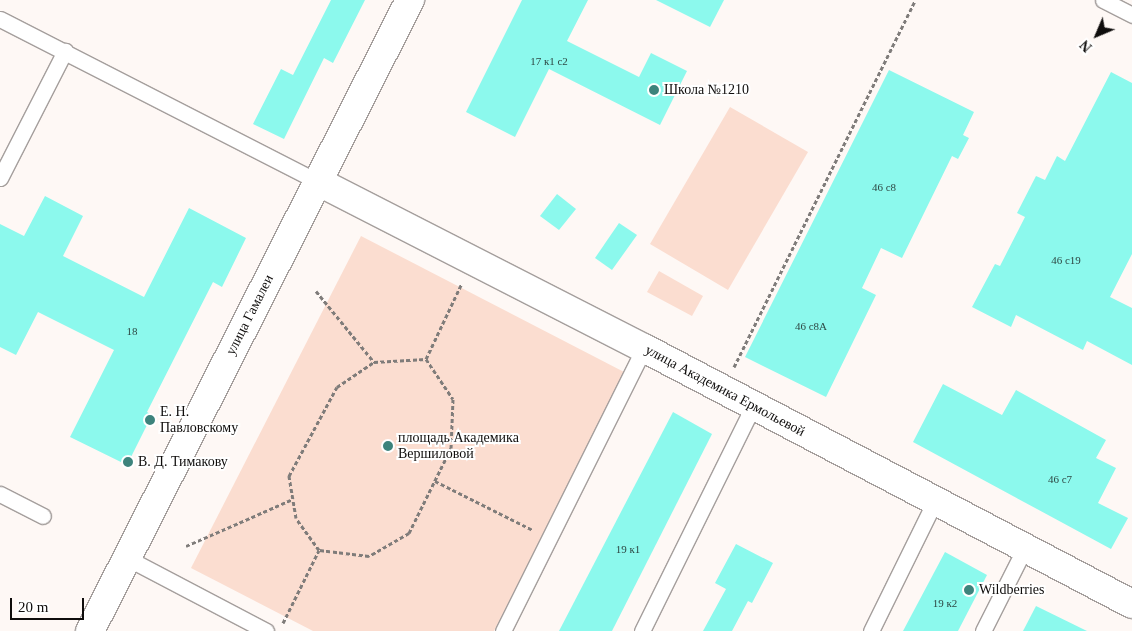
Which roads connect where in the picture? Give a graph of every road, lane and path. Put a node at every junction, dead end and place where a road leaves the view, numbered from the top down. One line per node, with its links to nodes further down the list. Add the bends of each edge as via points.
1 (410, 0): 8 (street, улица Гамалеи)
2 (915, 0): 14 (path)
3 (1103, 0): 4 (lane)
4 (1132, 15)
5 (0, 19): 6 (lane)
6 (65, 51): 7 (lane); 8 (lane)
7 (0, 178)
8 (317, 181): 9 (street, улица Академика Ермольевой); 25 (street, улица Гамалеи)
9 (473, 261): 11 (street, улица Академика Ермольевой); 12 (path)
10 (316, 291): 13 (path)
11 (644, 348): 14 (street, улица Академика Ермольевой); 29 (lane)
12 (426, 359): 13 (path); 16 (path, via 453,399 451,448)
13 (374, 362): 18 (path, via 337,387 289,476)
14 (723, 390): 15 (street, улица Академика Ермольевой)
15 (753, 406): 19 (street, улица Академика Ермольевой); 30 (lane)
16 (435, 481): 21 (path); 24 (path, via 409,533 369,556)
17 (0, 494): 20 (lane)
18 (293, 499): 22 (path); 24 (path, via 296,518)
19 (935, 501): 23 (street, улица Академика Ермольевой); 31 (lane)
20 (43, 516)
21 (519, 523)
22 (186, 546)
23 (1025, 548): 26 (street, улица Академика Ермольевой); 32 (lane)
24 (319, 550): 27 (path)
25 (127, 558): 27 (lane); 28 (street, улица Гамалеи)
26 (1132, 604)
27 (273, 630)
28 (90, 631)
29 (503, 631)
30 (642, 631)
31 (871, 631)
32 (984, 631)

